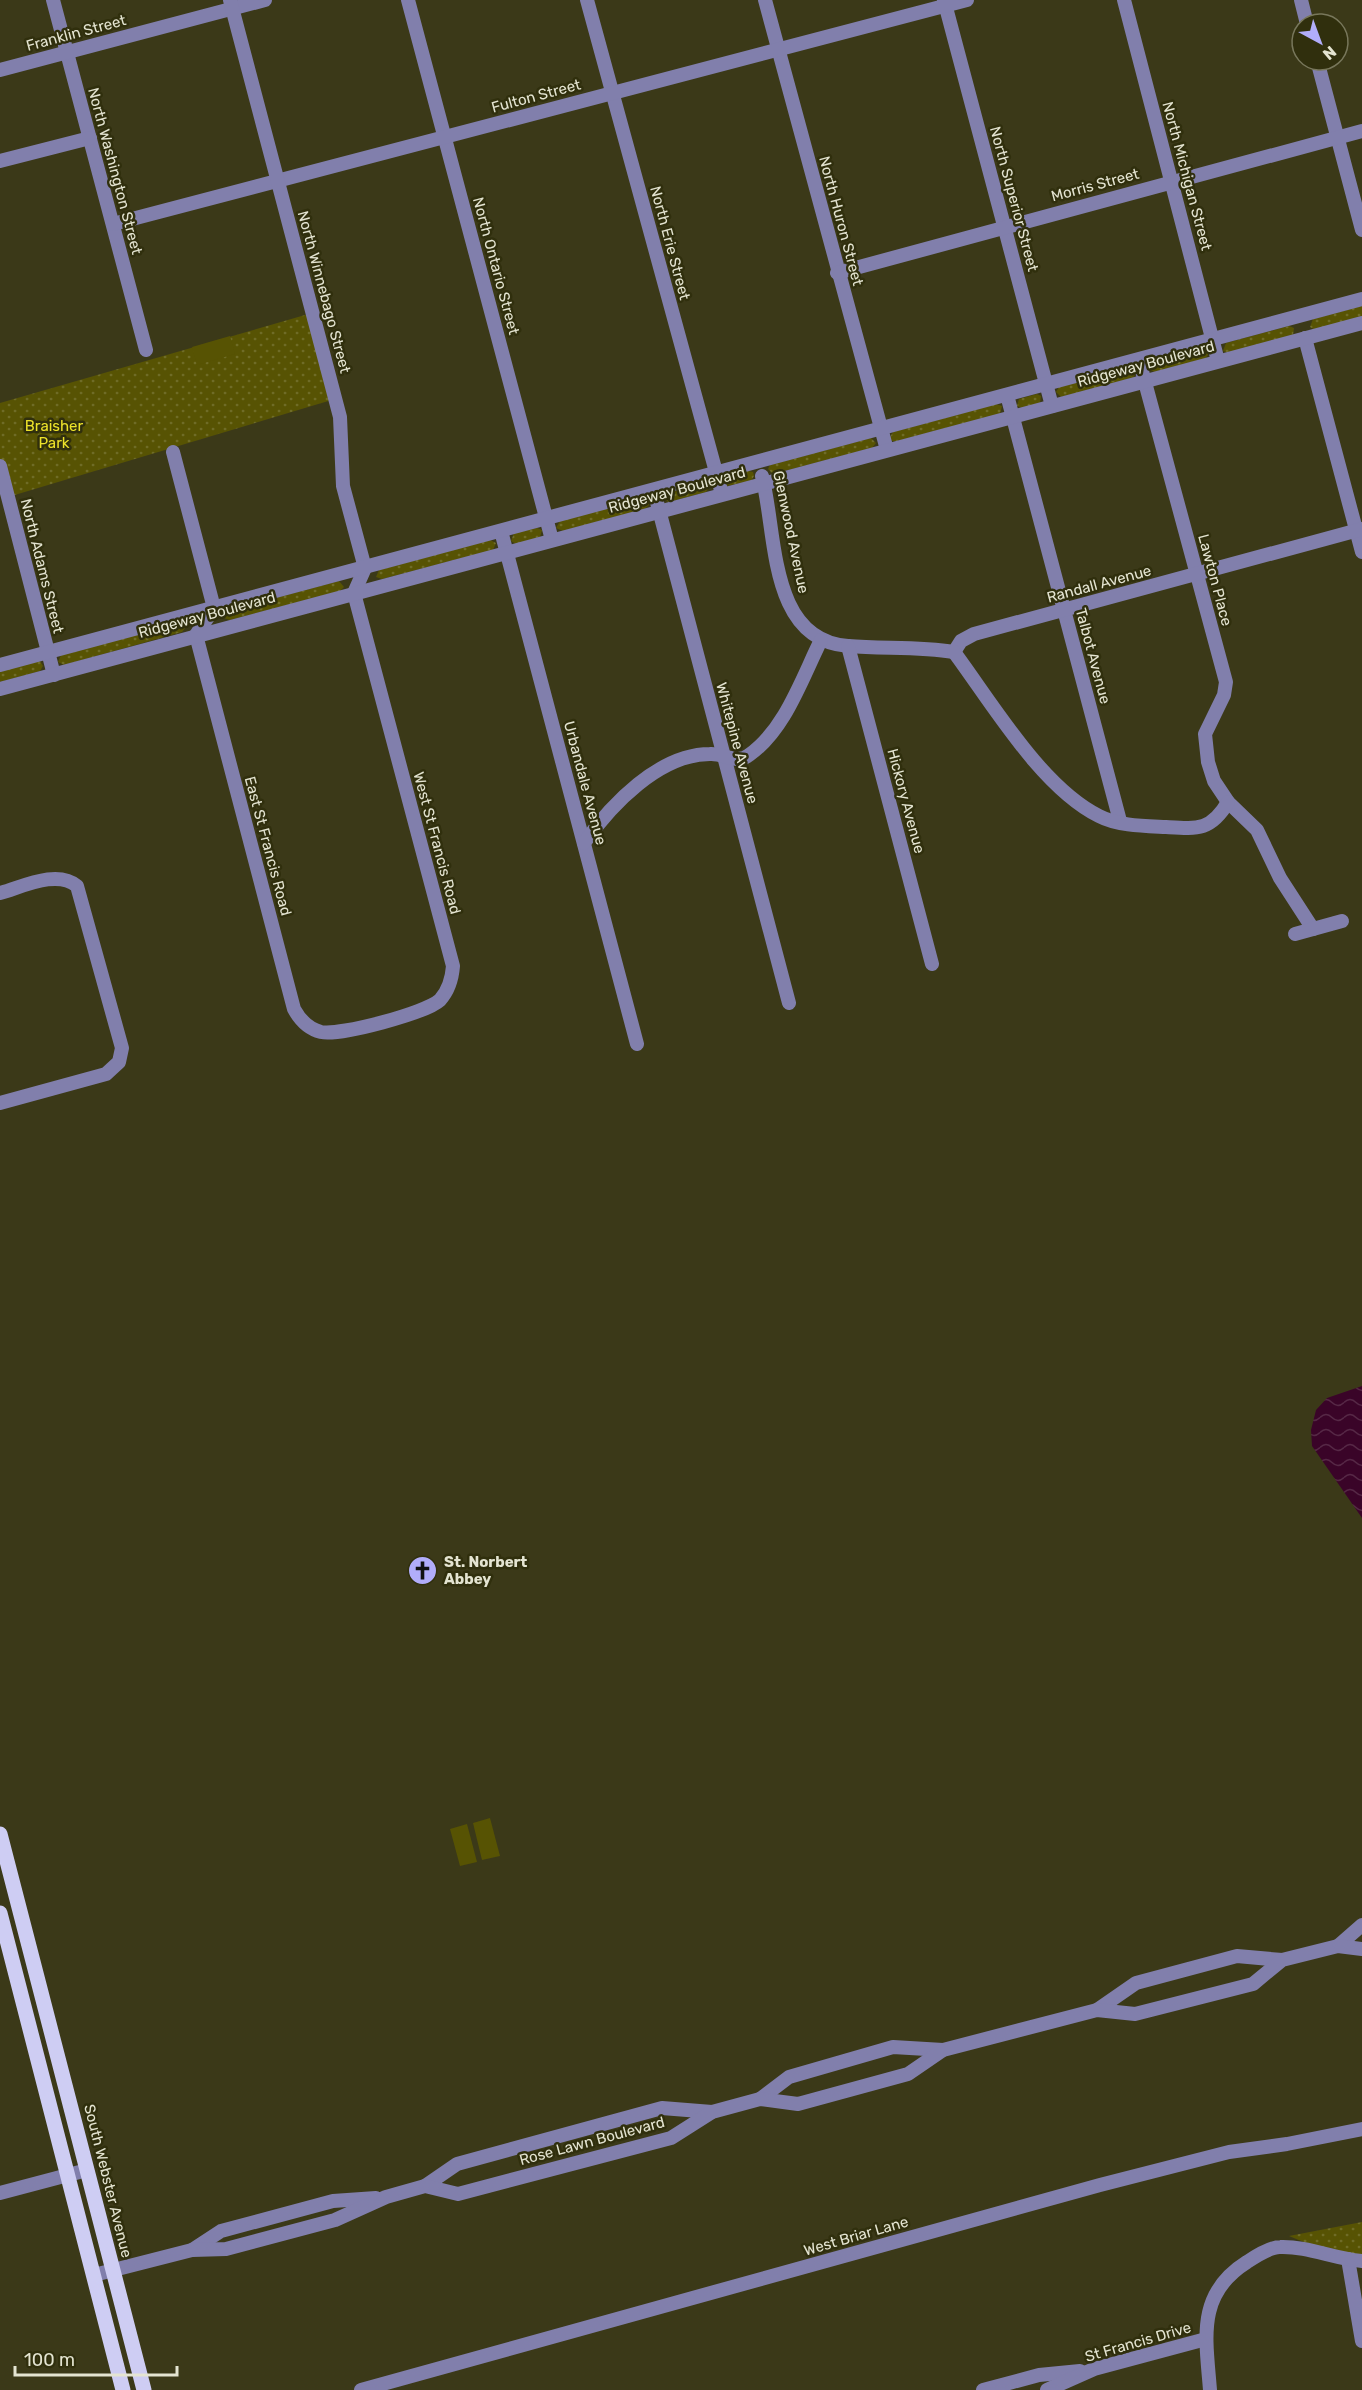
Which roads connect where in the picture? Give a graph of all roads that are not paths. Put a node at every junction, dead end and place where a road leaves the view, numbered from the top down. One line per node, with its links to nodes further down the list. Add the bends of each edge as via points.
1 (52, 0): 11 (street, North Washington Street)
2 (265, 0): 9 (street, Franklin Street)
3 (408, 0): 16 (street, North Ontario Street)
4 (587, 0): 14 (street, North Erie Street)
5 (765, 0): 10 (street, North Huron Street)
6 (967, 0): 8 (street, Fulton Street)
7 (1125, 0): 21 (street, North Michigan Street)
8 (945, 3): 10 (street, Fulton Street); 23 (street, North Superior Street)
9 (231, 4): 11 (street, Franklin Street); 20 (street, North Winnebago Street)
10 (778, 49): 14 (street, Fulton Street); 25 (street, North Huron Street)
11 (66, 52): 12 (street, Franklin Street); 17 (street, North Washington Street)
12 (0, 69)
13 (1320, 72): 18 (street)
14 (611, 93): 16 (street, Fulton Street); 43 (street, North Erie Street)
15 (1362, 131): 18 (street, Morris Street)
16 (444, 136): 20 (street, Fulton Street); 48 (street, North Ontario Street)
17 (90, 138): 19 (street); 22 (street, North Washington Street)
18 (1337, 138): 21 (street, Morris Street); 24 (street)
19 (0, 161)
20 (278, 180): 22 (street, Fulton Street); 54 (street, North Winnebago Street, via 340,417 343,486)
21 (1172, 181): 23 (street, Morris Street); 29 (street, North Michigan Street)
22 (113, 224): 30 (street, North Washington Street)
23 (1004, 227): 25 (street, Morris Street); 34 (street, North Superior Street)
24 (1362, 230)
25 (837, 273): 38 (street, North Huron Street)
26 (1362, 299): 29 (street, Ridgeway Boulevard)
27 (1362, 323): 28 (street, Ridgeway Boulevard)
28 (1305, 338): 32 (street, Ridgeway Boulevard); 49 (street)
29 (1212, 340): 31 (street, Ridgeway Boulevard); 32 (street, North Michigan Street)
30 (146, 350)
31 (1139, 360): 33 (street, Lawton Place); 34 (street, Ridgeway Boulevard)
32 (1218, 361): 33 (street, Ridgeway Boulevard)
33 (1144, 381): 36 (street, Ridgeway Boulevard); 55 (street, Lawton Place)
34 (1046, 384): 35 (street, Ridgeway Boulevard); 36 (street, North Superior Street)
35 (1007, 395): 37 (street, Talbot Avenue); 38 (street, Ridgeway Boulevard)
36 (1052, 406): 37 (street, Ridgeway Boulevard)
37 (1012, 416): 39 (street, Ridgeway Boulevard); 58 (street, Talbot Avenue)
38 (880, 429): 39 (street, North Huron Street); 41 (street, Ridgeway Boulevard)
39 (886, 450): 44 (street, Ridgeway Boulevard)
40 (173, 452): 57 (street)
41 (759, 462): 43 (street, Ridgeway Boulevard); 44 (street, Glenwood Avenue)
42 (0, 466): 62 (street, North Adams Street)
43 (716, 474): 45 (street, Ridgeway Boulevard); 46 (street, North Erie Street)
44 (764, 483): 46 (street, Ridgeway Boulevard); 60 (street, Glenwood Avenue, via 784,592 797,618)
45 (654, 490): 47 (street, Whitepine Avenue); 48 (street, Ridgeway Boulevard)
46 (722, 495): 47 (street, Ridgeway Boulevard)
47 (659, 512): 51 (street, Ridgeway Boulevard); 67 (street, Whitepine Avenue)
48 (547, 519): 50 (street, Ridgeway Boulevard); 51 (street, North Ontario Street)
49 (1359, 530): 53 (street); 55 (street, Randall Avenue)
50 (501, 531): 52 (street, Urbandale Avenue); 54 (street, Ridgeway Boulevard)
51 (552, 540): 52 (street, Ridgeway Boulevard)
52 (507, 552): 56 (street, Ridgeway Boulevard); 70 (street, Urbandale Avenue)
53 (1362, 552)
54 (365, 568): 56 (street); 57 (street, Ridgeway Boulevard)
55 (1197, 574): 58 (street, Randall Avenue); 68 (street, Lawton Place, via 1226,682 1224,695 1207,726 1204,745 1214,781)
56 (354, 593): 59 (street, Ridgeway Boulevard); 77 (street, West St Francis Road, via 453,966 445,994 429,1008)
57 (214, 608): 59 (street); 62 (street, Ridgeway Boulevard)
58 (1064, 610): 63 (street, Randall Avenue, via 974,634 961,641); 69 (street, Talbot Avenue)
59 (196, 635): 65 (street, Ridgeway Boulevard); 77 (street, East St Francis Road, via 294,1009 314,1029)
60 (821, 640): 61 (street, Glenwood Avenue); 67 (street, via 782,716 764,741 742,759)
61 (848, 646): 63 (street); 75 (street, Hickory Avenue)
62 (48, 652): 64 (street, Ridgeway Boulevard); 65 (street, North Adams Street)
63 (954, 652): 69 (street, via 1035,762 1084,807 1101,817)
64 (0, 665)
65 (54, 675): 66 (street, Ridgeway Boulevard)
66 (0, 689)
67 (723, 757): 70 (street, via 711,753 684,759 640,783 606,813); 76 (street, Whitepine Avenue)
68 (1228, 802): 69 (street, via 1216,820 1201,828); 73 (street, via 1257,830 1280,878)
69 (1120, 821)
70 (584, 843): 78 (street, Urbandale Avenue)
71 (0, 893): 79 (street, via 55,878 74,884 80,892 122,1048 119,1062 106,1074)
72 (1342, 921): 73 (street)
73 (1313, 929): 74 (street)
74 (1294, 934)
75 (932, 964)
76 (789, 1003)
77 (343, 1031)
78 (637, 1044)
79 (0, 1103)
80 (0, 1834): 81 (main road, South Webster Avenue)
81 (20, 1910): 82 (street); 92 (main road, South Webster Avenue)
82 (0, 1915): 93 (main road)
83 (1362, 1925): 84 (street)
84 (1338, 1946): 85 (street, Rose Lawn Boulevard); 86 (street, Rose Lawn Boulevard)
85 (1362, 1949)
86 (1282, 1960): 87 (street, via 1237,1956 1136,1983); 87 (street, Rose Lawn Boulevard, via 1253,1984 1135,2014)
87 (1097, 2010): 88 (street, Rose Lawn Boulevard)
88 (943, 2049): 89 (street, via 893,2047 789,2077); 89 (street, Rose Lawn Boulevard, via 908,2074 798,2104)
89 (760, 2099): 90 (street, Rose Lawn Boulevard)
90 (712, 2112): 94 (street, via 662,2108 457,2164); 94 (street, Rose Lawn Boulevard, via 671,2138 458,2194)
91 (1362, 2129): 106 (street, West Briar Lane, via 1229,2152 1121,2180)
92 (87, 2170): 93 (street); 99 (main road, South Webster Avenue)
93 (68, 2175): 95 (street); 100 (main road)
94 (425, 2187): 96 (street, Rose Lawn Boulevard)
95 (0, 2193)
96 (386, 2197): 97 (street, Rose Lawn Boulevard, via 335,2220 226,2249); 97 (street, via 333,2201 221,2231)
97 (192, 2250): 99 (street, Rose Lawn Boulevard)
98 (1355, 2260): 101 (street, St Francis Drive, via 1301,2247 1277,2247 1253,2258 1231,2272 1215,2293 1206,2318); 102 (street)
99 (112, 2270): 100 (street, Rose Lawn Boulevard); 105 (main road, South Webster Avenue)
100 (94, 2275): 104 (main road)
101 (1206, 2339): 103 (street, St Francis Drive); 109 (street)
102 (1362, 2341)
103 (1094, 2369): 107 (street, via 1038,2375); 108 (street, St Francis Drive)
104 (123, 2390)
105 (144, 2390)
106 (361, 2390)
107 (982, 2390)
108 (1047, 2390)
109 (1210, 2390)

